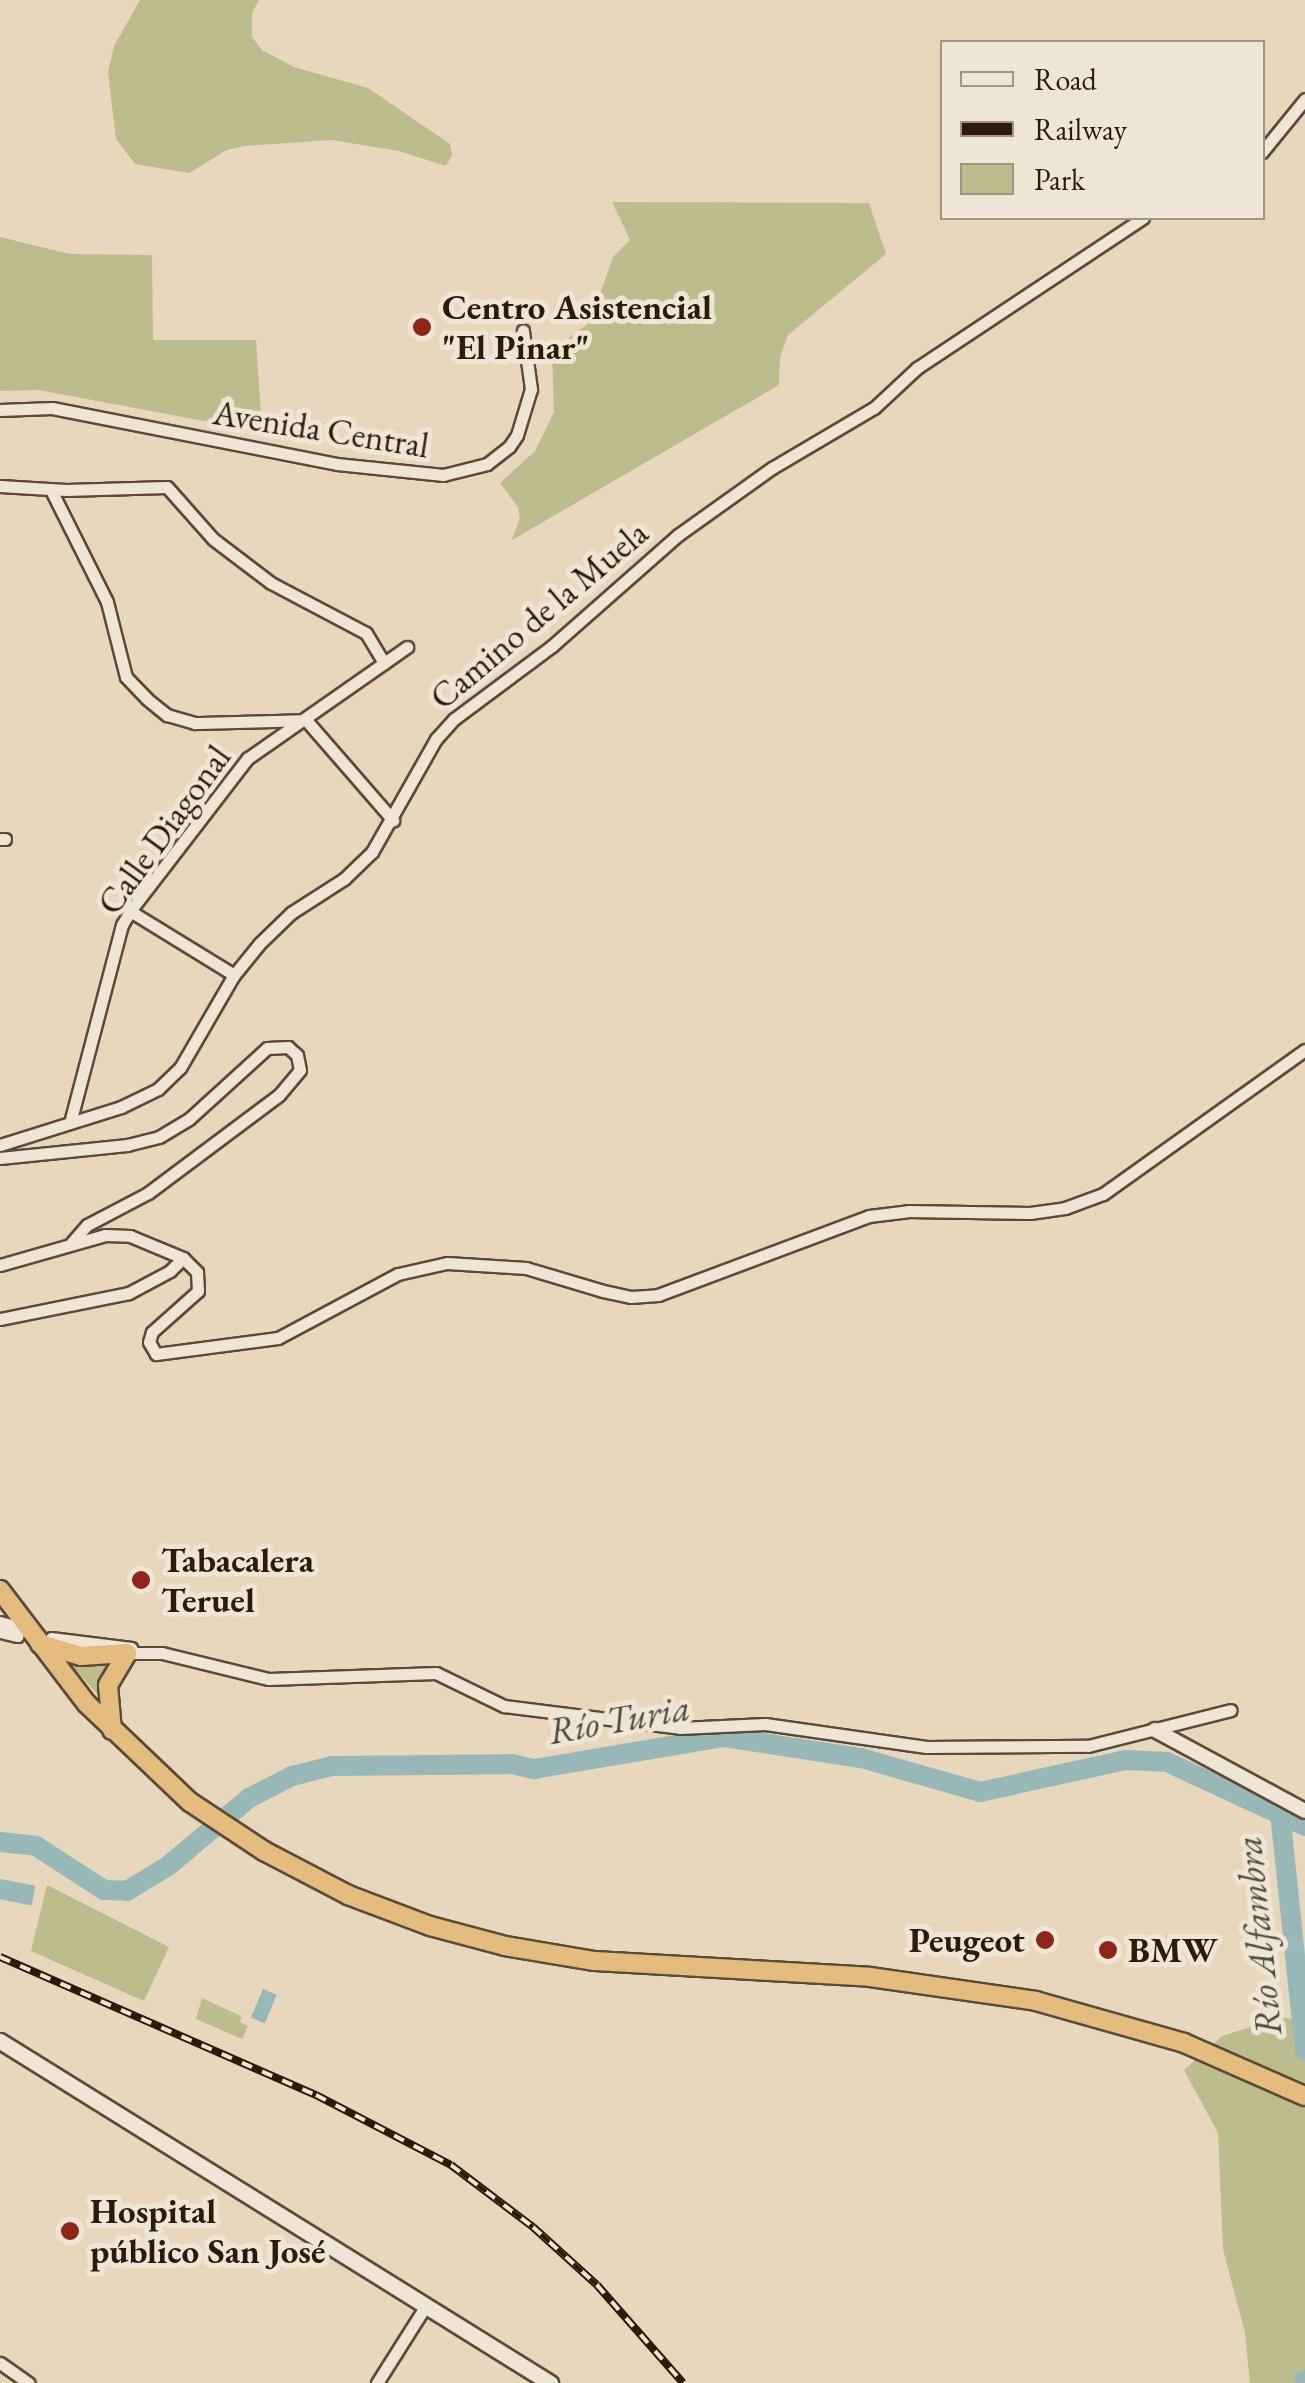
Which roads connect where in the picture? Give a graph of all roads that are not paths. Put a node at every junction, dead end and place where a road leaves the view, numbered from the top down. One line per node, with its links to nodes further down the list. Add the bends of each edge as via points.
1 (1305, 99): 2 (street)
2 (1265, 148)
3 (1140, 220): 11 (street, Camino de la Muela, via 917,368 874,408 772,468 657,550 552,646 454,719 429,750)
4 (523, 332): 5 (street, Avenida Central, via 531,390 524,420 497,458 461,473 416,475 337,464 52,408)
5 (0, 410)
6 (0, 486): 7 (street)
7 (52, 490): 9 (street, via 167,487 213,539 271,583 366,633); 10 (street, via 107,602 126,676 146,699 167,715 196,722)
8 (407, 647): 9 (street, Calle Diagonal)
9 (384, 664): 10 (street, Calle Diagonal)
10 (306, 720): 11 (street); 12 (street, Calle Diagonal, via 248,758)
11 (393, 820): 13 (street, Camino de la Muela, via 354,870 291,913)
12 (130, 911): 13 (street); 15 (street, Calle Diagonal)
13 (234, 975): 15 (street, Camino de la Muela, via 170,1080 140,1100)
14 (1305, 1050): 19 (street, via 1102,1194 1065,1208 869,1216 658,1294 617,1294 526,1268 447,1263 398,1274 278,1338 156,1354 152,1332 198,1291 197,1272)
15 (71, 1119): 16 (street, Camino de la Muela)
16 (0, 1145)
17 (0, 1158): 18 (street, via 159,1136 189,1119 267,1048 288,1046 297,1055 300,1070 291,1085 164,1182 98,1217)
18 (72, 1242): 19 (street, via 130,1236); 20 (street)
19 (183, 1258): 21 (street, via 129,1292)
20 (0, 1265)
21 (0, 1319)
22 (0, 1591): 25 (highway)
23 (0, 1622): 25 (street)
24 (0, 1632): 25 (street)
25 (32, 1636): 26 (highway, via 64,1654); 29 (highway)
26 (135, 1652): 28 (street, via 269,1679 436,1673 504,1706 680,1728 765,1724 926,1746 1088,1746); 29 (highway, via 108,1685)
27 (1230, 1710): 28 (street)
28 (1155, 1730): 30 (street)
29 (112, 1731): 32 (highway, via 190,1802 240,1836 348,1895 430,1926 505,1946 612,1962 870,1977 1020,1998 1184,2043)
30 (1305, 1811)
31 (0, 2041): 33 (main road)
32 (1298, 2093)
33 (424, 2307): 35 (main road); 37 (street)
34 (0, 2363): 36 (street)
35 (526, 2376): 38 (main road)
36 (21, 2381)
37 (377, 2383)
38 (550, 2383)

